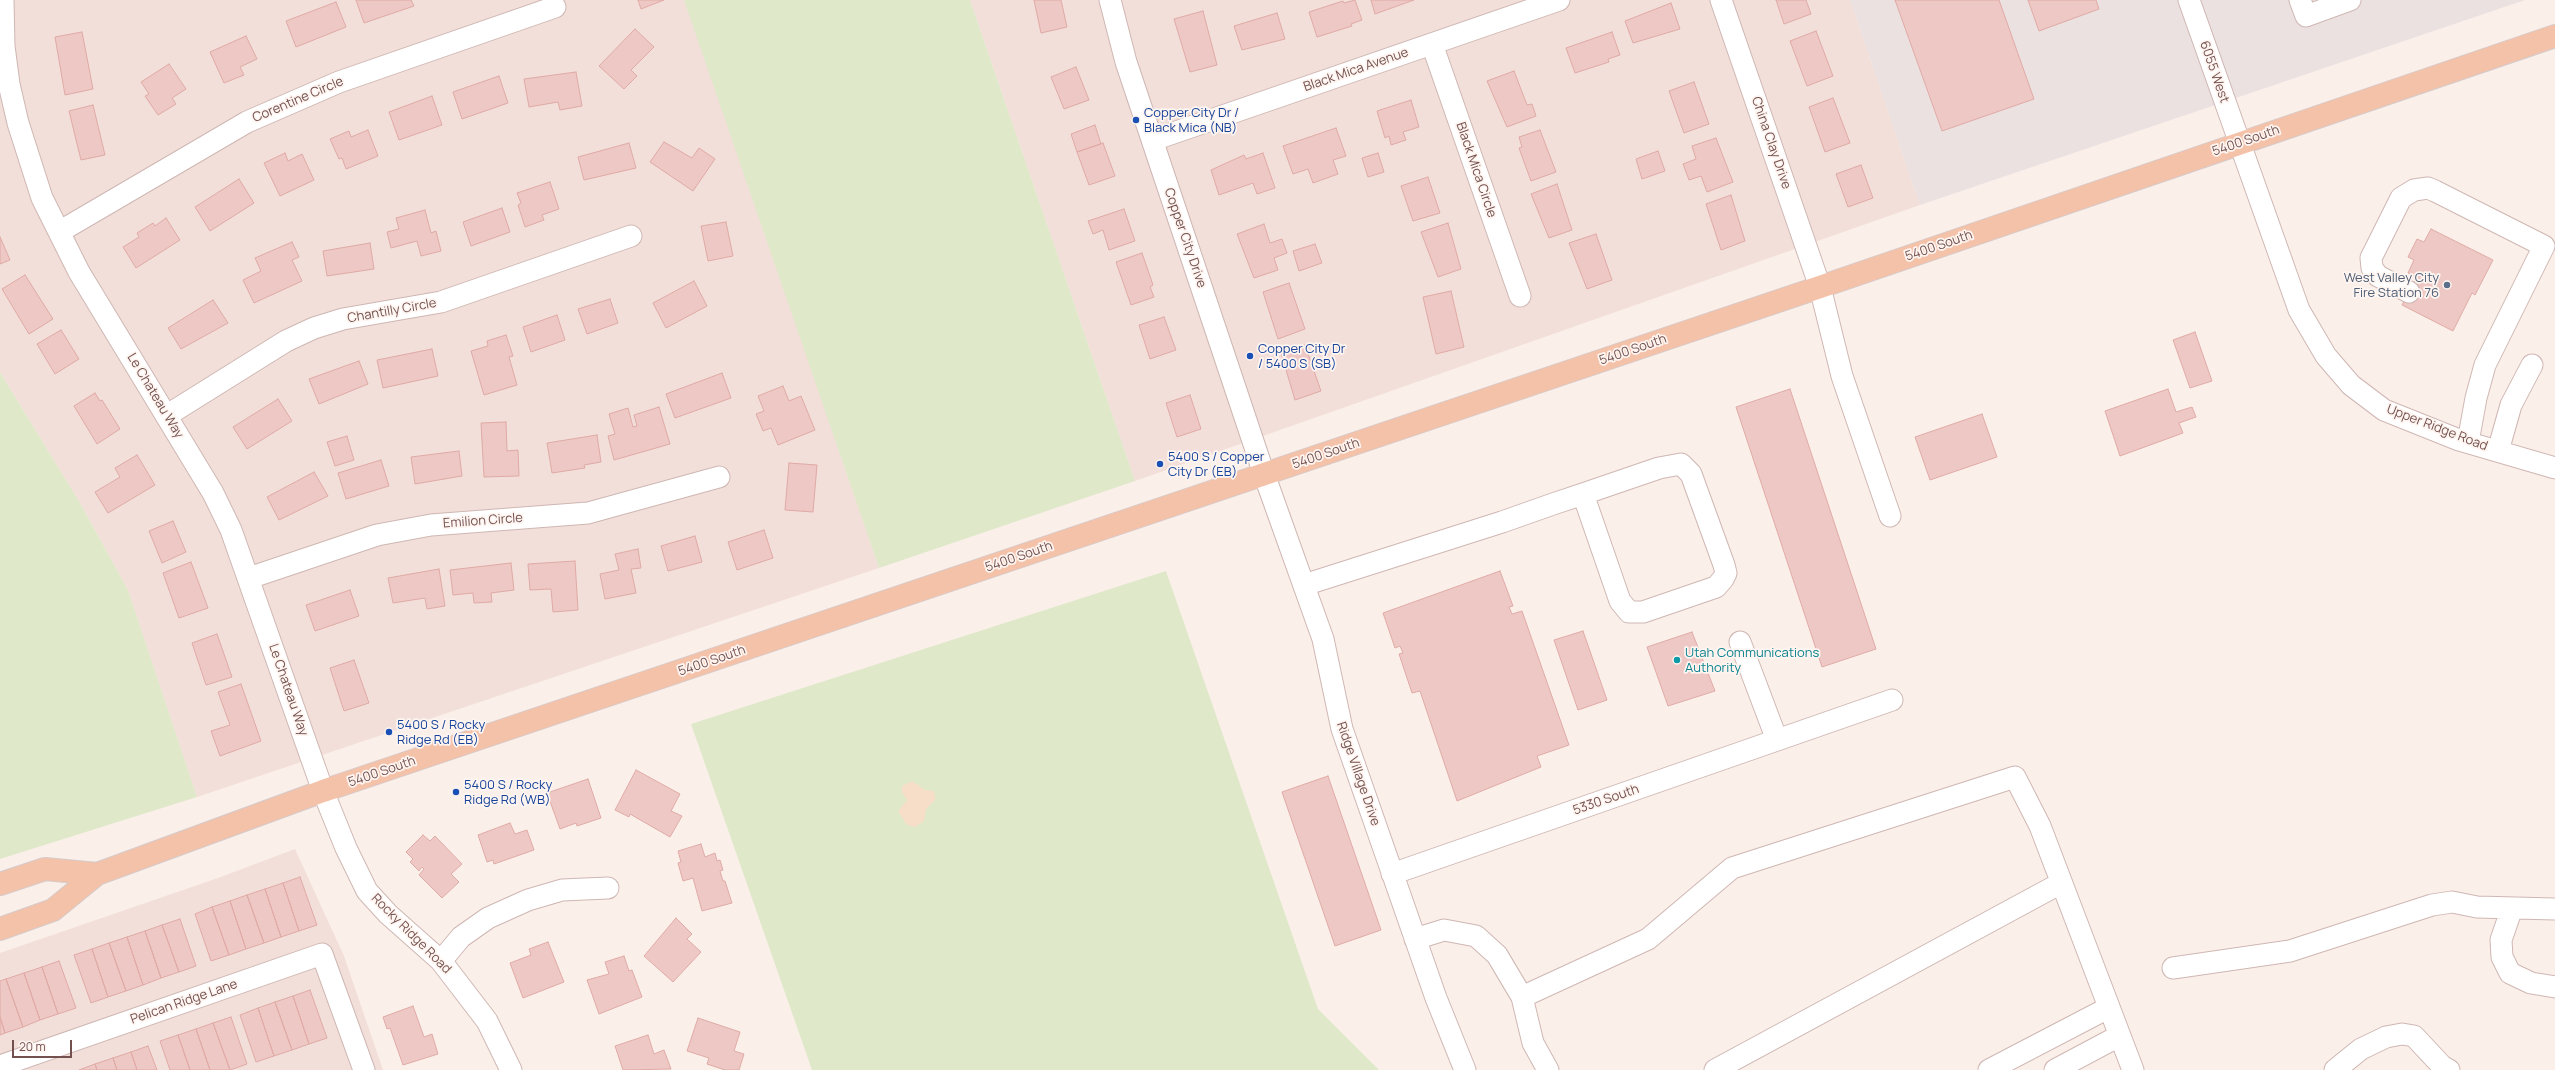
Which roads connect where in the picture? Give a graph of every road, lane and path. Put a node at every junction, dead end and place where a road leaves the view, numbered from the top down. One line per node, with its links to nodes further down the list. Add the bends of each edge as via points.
1 (3, 0): 13 (street, Le Chateau Way, via 5,53 18,123 42,198)
2 (1110, 0): 11 (street, Copper City Drive, via 1120,42)
3 (1559, 0): 10 (street, Black Mica Avenue)
4 (1721, 0): 15 (street, China Clay Drive)
5 (2189, 0): 12 (street, 6055 West)
6 (2300, 0): 7 (street, via 2306,16)
7 (2350, 0)
8 (555, 7): 13 (street, Corentine Circle, via 339,82 266,113 203,146)
9 (2555, 36): 12 (main road, 5400 South)
10 (1432, 44): 11 (street, Black Mica Avenue); 17 (street, Black Mica Circle)
11 (1153, 140): 23 (street, Copper City Drive)
12 (2239, 144): 15 (main road, 5400 South); 20 (street, Upper Ridge Road, via 2299,310 2326,356 2351,385 2384,410)
13 (58, 232): 19 (street, Le Chateau Way, via 79,272)
14 (631, 236): 19 (street, Chantilly Circle, via 441,302 343,319 314,328 286,341)
15 (1820, 287): 23 (main road, 5400 South); 26 (street, China Clay Drive, via 1842,376)
16 (2409, 292): 20 (street, via 2378,276 2372,268 2371,258 2401,198 2414,190 2428,188 2435,191 2544,246 2486,365 2476,398)
17 (1520, 296)
18 (2532, 365): 21 (street, via 2511,405)
19 (166, 416): 27 (street, Le Chateau Way, via 213,493)
20 (2468, 442): 21 (street, Upper Ridge Road)
21 (2498, 451): 22 (street, Upper Ridge Road)
22 (2555, 468)
23 (1264, 474): 28 (street, Ridge Village Drive); 32 (main road, 5400 South)
24 (719, 477): 27 (street, Emilion Circle, via 588,513 431,524 377,535)
25 (1583, 494): 25 (street, via 1659,468 1681,464 1691,474 1724,565 1726,573 1723,579 1716,587 1643,612 1629,612 1620,602); 28 (street)
26 (1890, 516)
27 (249, 578): 32 (street, Le Chateau Way)
28 (1304, 585): 34 (street, Ridge Village Drive, via 1326,650 1342,729)
29 (1740, 642): 31 (street)
30 (1892, 700): 31 (street, 5330 South)
31 (1777, 740): 34 (street, 5330 South)
32 (323, 791): 33 (main road, 5400 South); 42 (street, Rocky Ridge Road, via 367,891 388,914)
33 (97, 874): 36 (main road, 5400 South, via 45,869); 40 (main road, 5400 South, via 53,910)
34 (1392, 874): 41 (street, Ridge Village Drive)
35 (2061, 883): 45 (street, via 2040,826 2015,777 1732,868 1648,939); 46 (street); 53 (street)
36 (0, 884)
37 (608, 888): 42 (street, via 562,890 528,900 488,918 471,929)
38 (2512, 908): 39 (street); 43 (street, via 2478,907 2452,902 2432,905 2290,951); 44 (street, via 2501,940 2502,957 2510,973 2531,983)
39 (2555, 909)
40 (0, 929)
41 (1415, 939): 45 (street, via 1444,930 1476,936 1497,955); 51 (street, Ridge Village Drive)
42 (441, 961): 50 (street, Rocky Ridge Road, via 487,1021)
43 (2173, 968)
44 (2555, 987)
45 (1522, 997): 52 (street, via 1533,1043)
46 (2108, 1008): 47 (street); 54 (street)
47 (2120, 1036): 55 (street); 56 (street)
48 (0, 1066): 49 (street, Pelican Ridge Lane, via 322,954)
49 (364, 1070)
50 (511, 1070)
51 (1465, 1070)
52 (1548, 1070)
53 (1715, 1070)
54 (1989, 1070)
55 (2055, 1070)
56 (2133, 1070)
57 (2334, 1070): 58 (street, via 2361,1049 2386,1037 2402,1034 2414,1036 2442,1066)
58 (2449, 1070)

